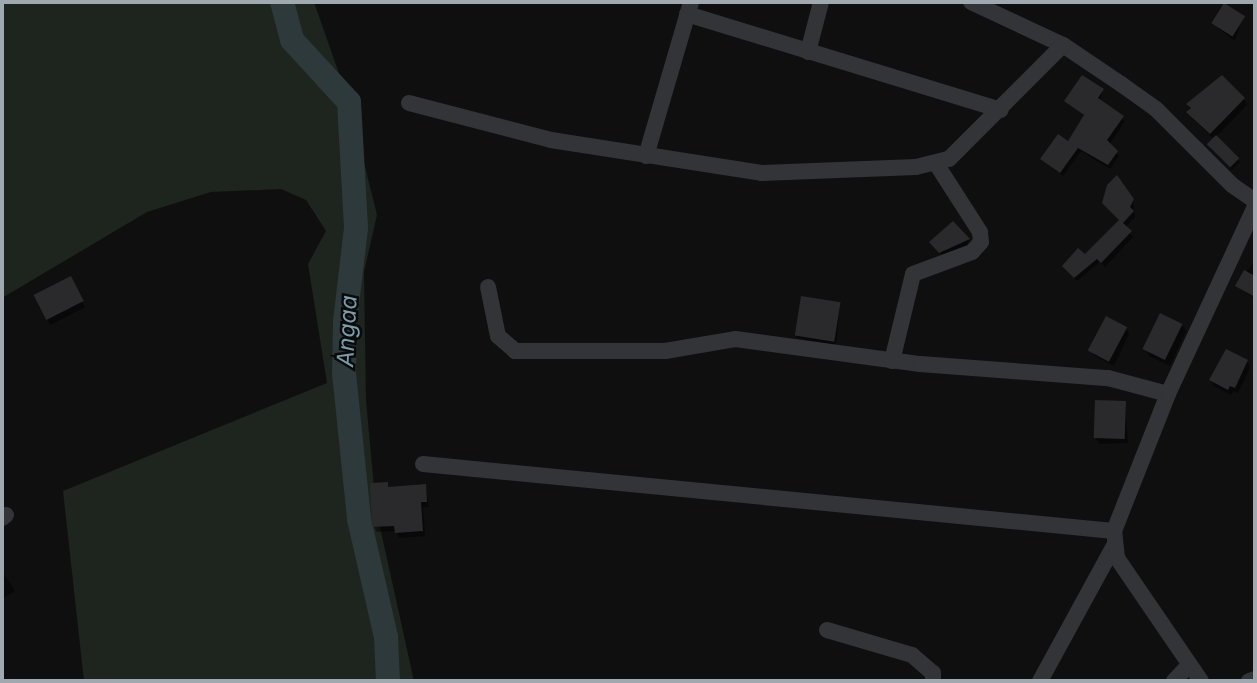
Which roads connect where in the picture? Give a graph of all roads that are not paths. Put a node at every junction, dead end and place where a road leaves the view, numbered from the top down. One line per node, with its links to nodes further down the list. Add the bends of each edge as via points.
1 (821, 2): 5 (street)
2 (971, 2): 4 (street)
3 (689, 8): 5 (street); 8 (street)
4 (1063, 45): 7 (street); 10 (street, via 1156,109 1232,185)
5 (808, 52): 7 (street)
6 (409, 103): 8 (street, via 551,139)
7 (1001, 110): 9 (street)
8 (646, 156): 9 (street, via 761,173)
9 (937, 165): 13 (street, via 980,232 981,242 972,252 914,274)
10 (1255, 201)
11 (1255, 207): 14 (street)
12 (488, 286): 13 (street, via 498,336 515,351 665,351 734,340)
13 (892, 361): 14 (street, via 1108,378)
14 (1168, 394): 16 (street)
15 (423, 464): 16 (street)
16 (1114, 539): 18 (street, via 1124,570); 21 (street)
17 (827, 629): 20 (street, via 912,655 933,673)
18 (1188, 666): 22 (street); 23 (street)
19 (1255, 679): 24 (street)
20 (933, 681)
21 (1040, 681)
22 (1174, 681)
23 (1201, 681)
24 (1249, 681)

